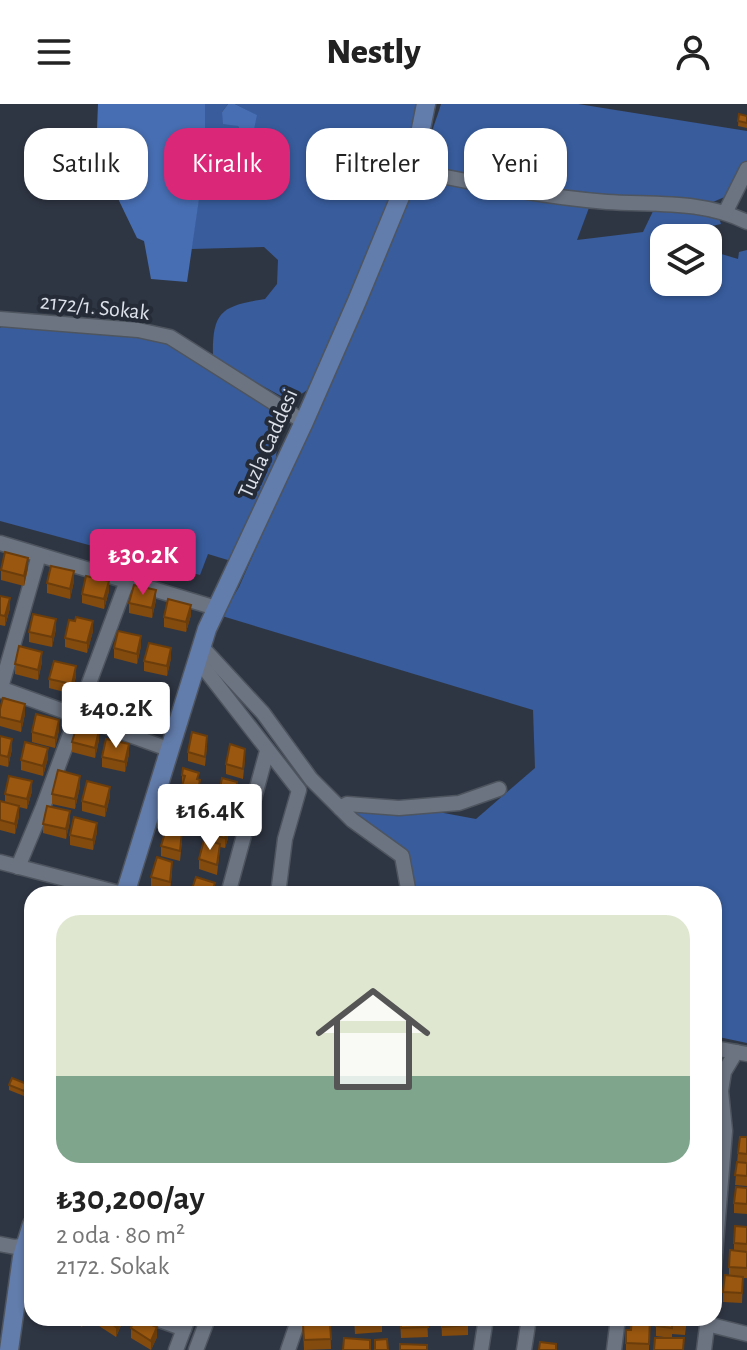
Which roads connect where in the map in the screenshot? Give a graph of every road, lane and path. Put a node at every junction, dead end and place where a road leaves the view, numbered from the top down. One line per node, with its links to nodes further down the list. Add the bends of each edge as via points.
1 (426, 104): 2 (main road, Tuzla Caddesi)
2 (421, 128)
3 (747, 169): 6 (street)
4 (448, 177): 6 (street, via 548,195)
5 (398, 200): 9 (main road, Tuzla Caddesi)
6 (726, 211): 7 (street)
7 (747, 222)
8 (0, 319): 9 (street, 2172/1. Sokak, via 170,337)
9 (304, 422): 13 (main road, Tuzla Caddesi)
10 (0, 543): 11 (street)
11 (39, 555): 12 (street); 15 (street)
12 (127, 581): 13 (street); 16 (street)
13 (216, 608): 14 (main road, Tuzla Caddesi)
14 (199, 652): 17 (main road, Tuzla Caddesi); 18 (street); 20 (street, via 263,713 311,779)
15 (0, 689): 16 (street)
16 (75, 716): 17 (street); 22 (street)
17 (168, 749): 24 (main road, Tuzla Caddesi)
18 (267, 751): 25 (street); 26 (street, via 299,790)
19 (499, 789): 20 (street, via 459,803)
20 (340, 808): 27 (street, via 402,856)
21 (0, 862): 22 (street)
22 (18, 867): 23 (street)
23 (93, 886)
24 (126, 886)
25 (230, 886)
26 (279, 886)
27 (408, 886)
28 (741, 1053): 29 (street, via 724,1072)
29 (722, 1085)
30 (722, 1101): 31 (street)
31 (722, 1168)
32 (0, 1244): 33 (street)
33 (24, 1245)
34 (24, 1275): 43 (main road)
35 (185, 1326): 46 (street)
36 (205, 1326): 47 (street)
37 (296, 1326): 48 (street)
38 (485, 1326): 49 (street)
39 (528, 1326): 50 (street)
40 (617, 1326): 51 (street)
41 (706, 1326): 52 (street)
42 (722, 1326): 44 (street)
43 (5, 1332): 45 (main road)
44 (747, 1334)
45 (9, 1350)
46 (176, 1350)
47 (196, 1350)
48 (288, 1350)
49 (481, 1350)
50 (524, 1350)
51 (614, 1350)
52 (704, 1350)

